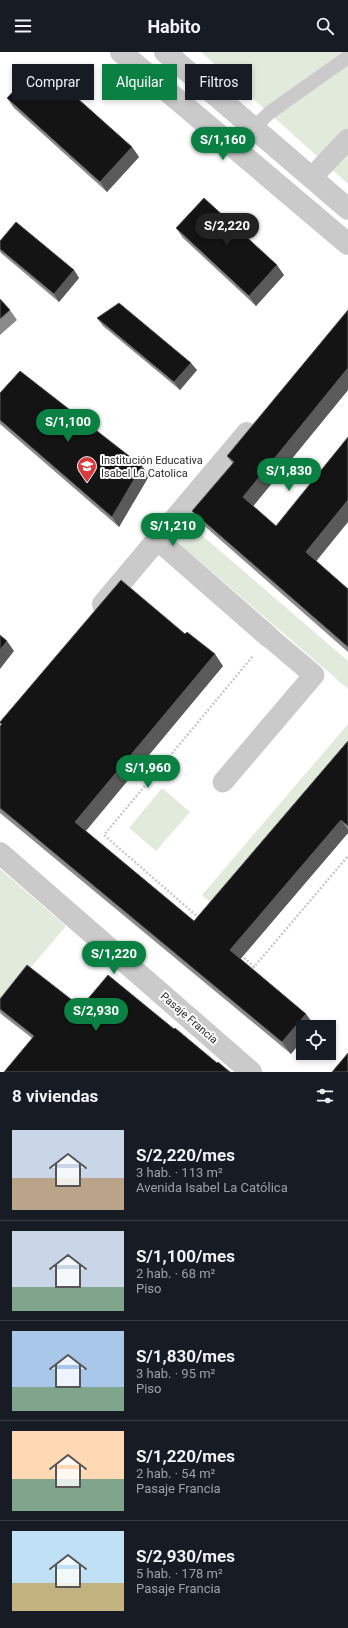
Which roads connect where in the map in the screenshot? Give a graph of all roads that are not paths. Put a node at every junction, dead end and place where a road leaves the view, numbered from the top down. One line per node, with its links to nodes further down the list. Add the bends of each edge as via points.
1 (121, 52): 10 (street)
2 (165, 52): 5 (street)
3 (177, 52): 5 (street)
4 (348, 57): 5 (lane, via 269,113)
5 (257, 125): 7 (street); 9 (street)
6 (348, 139): 7 (street)
7 (318, 171): 8 (street)
8 (348, 196)
9 (348, 209)
10 (348, 244)
11 (259, 420): 12 (street)
12 (157, 540): 13 (street); 14 (street)
13 (92, 618)
14 (269, 637): 15 (street, via 314,675)
15 (223, 782)
16 (0, 852): 17 (street, Pasaje Francia)
17 (251, 1072)

